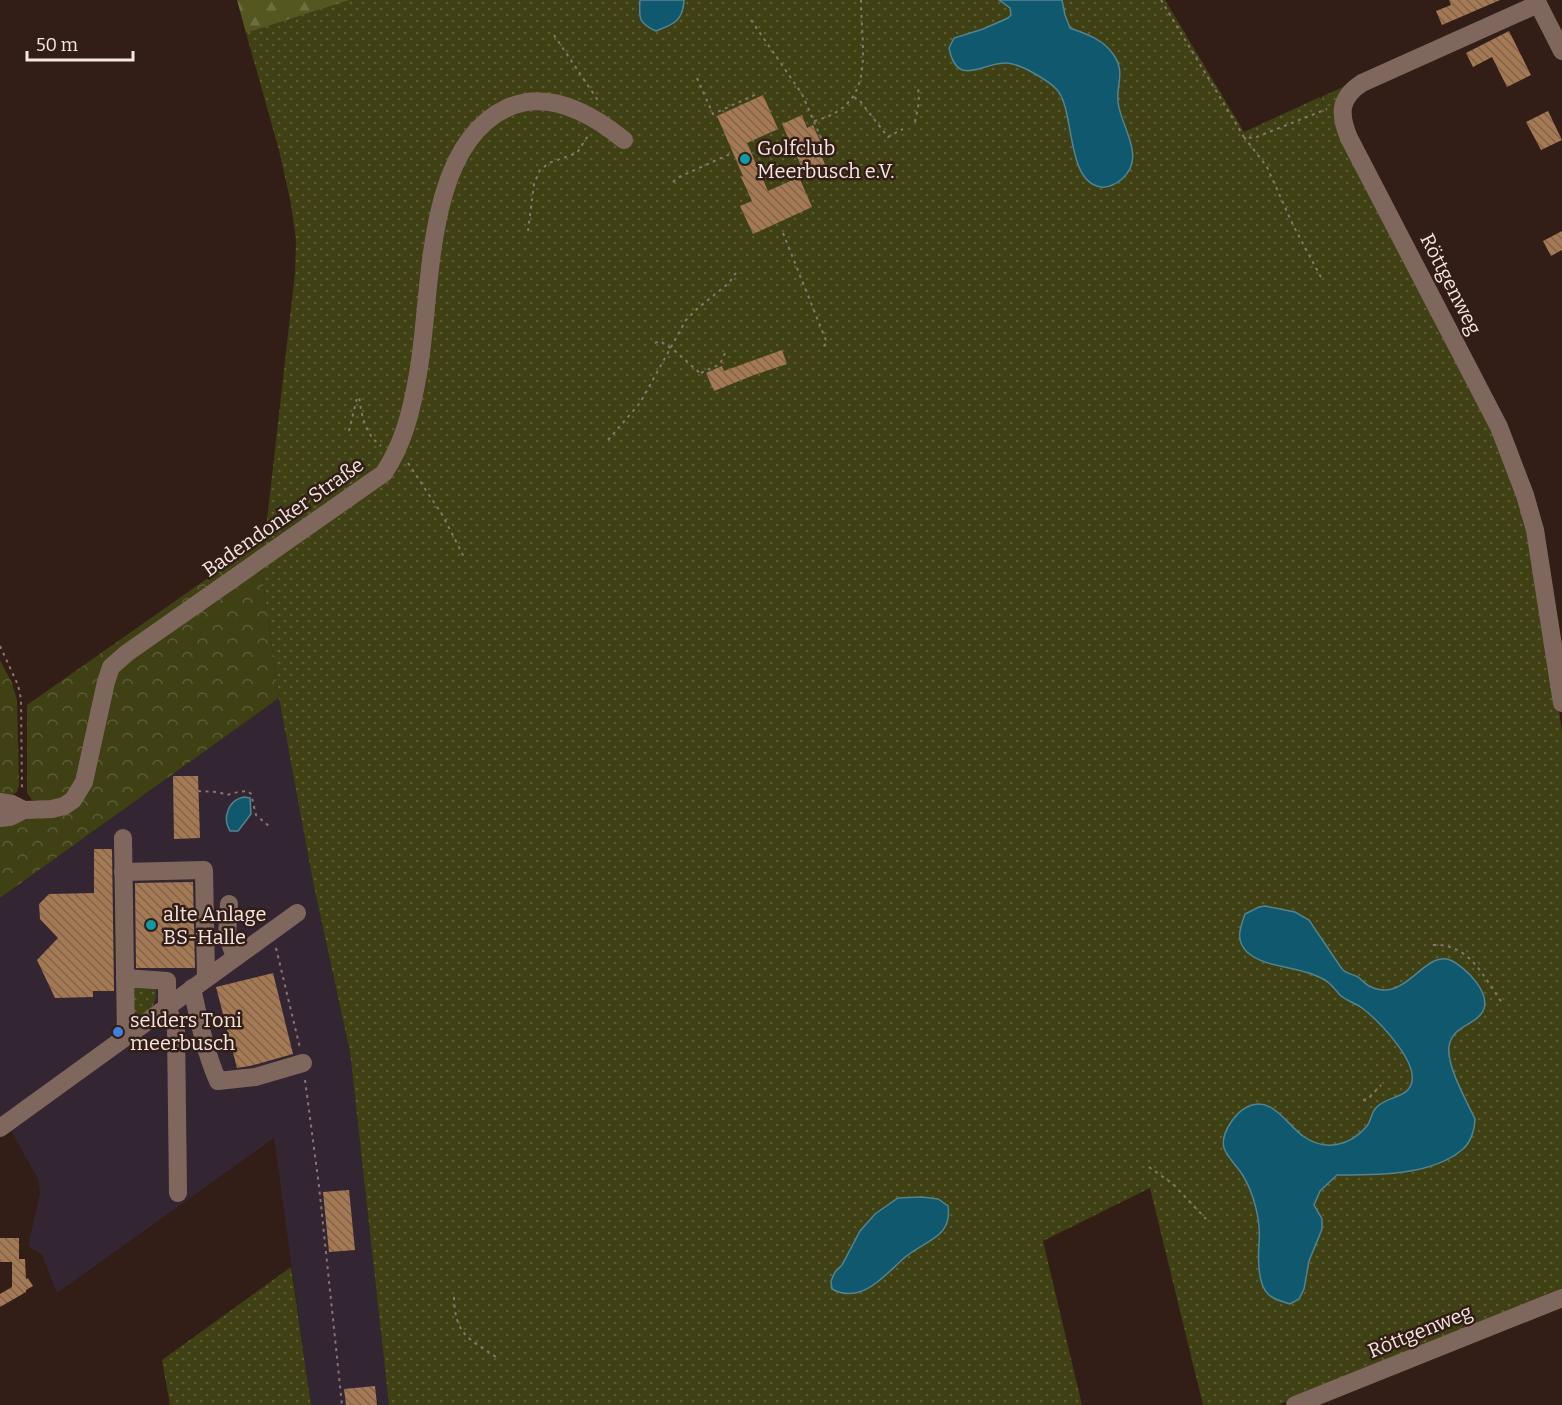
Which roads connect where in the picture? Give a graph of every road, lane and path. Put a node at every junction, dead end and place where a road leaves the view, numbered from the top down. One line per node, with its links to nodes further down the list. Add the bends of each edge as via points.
1 (861, 0): 10 (path, via 862,68)
2 (1161, 0): 16 (path)
3 (1537, 2): 6 (street); 11 (street, via 1362,82 1350,92)
4 (751, 20): 13 (path, via 802,94)
5 (554, 35): 12 (path, via 605,110)
6 (1562, 51)
7 (697, 78): 9 (path, via 712,114)
8 (918, 85): 14 (path)
9 (759, 93)
10 (854, 97): 13 (path, via 831,117); 15 (path, via 888,137)
11 (1342, 111): 16 (path, via 1327,109 1254,138); 31 (street, Röttgenweg, via 1349,138 1499,427 1525,495 1535,530)
12 (597, 121): 17 (street, Badendonker Straße); 21 (path, via 577,153 540,170 534,184); 34 (street, Badendonker Straße, via 558,104 531,100 502,110 469,141 454,166 443,202 428,275 418,376 407,425 397,453 384,473 111,667 79,793 64,806)
13 (814, 121): 19 (path)
14 (915, 122)
15 (903, 129)
16 (1244, 137): 24 (path, via 1267,167)
17 (624, 140)
18 (730, 154): 20 (path)
19 (828, 154)
20 (673, 182)
21 (528, 231)
22 (783, 233): 26 (path, via 827,344)
23 (737, 271): 27 (path, via 729,283 691,314)
24 (1323, 281)
25 (656, 343): 27 (path, via 660,341)
26 (823, 347)
27 (672, 348): 28 (path, via 701,374 720,364); 29 (path, via 640,403)
28 (726, 351)
29 (608, 440)
30 (0, 645): 34 (path, via 21,699)
31 (1562, 703)
32 (198, 791): 36 (path, via 227,795 248,791 256,815)
33 (0, 802): 34 (street, Badendonker Straße)
34 (24, 810): 35 (street, Badendonker Straße)
35 (0, 818)
36 (270, 827)
37 (123, 838): 38 (street)
38 (123, 872): 44 (street); 45 (street, via 204,870 209,893)
39 (229, 904): 43 (street, via 227,935)
40 (297, 913): 41 (street)
41 (272, 931): 43 (street); 49 (path)
42 (1433, 945): 46 (path, via 1456,948 1469,957)
43 (235, 957): 45 (street)
44 (125, 978): 47 (street, via 167,981); 48 (street)
45 (199, 982): 47 (street); 49 (street, via 205,1046 218,1082 255,1077)
46 (1503, 1004)
47 (167, 1007): 48 (street); 54 (street, via 176,1029)
48 (126, 1037): 52 (street, via 82,1065)
49 (303, 1063): 59 (path)
50 (1381, 1085): 51 (path)
51 (1363, 1100)
52 (0, 1128)
53 (1149, 1167): 55 (path, via 1173,1184)
54 (178, 1193)
55 (1206, 1219)
56 (454, 1297): 58 (path, via 454,1314 462,1331)
57 (1562, 1298): 60 (street, Röttgenweg)
58 (496, 1358)
59 (342, 1405)
60 (1295, 1405)

